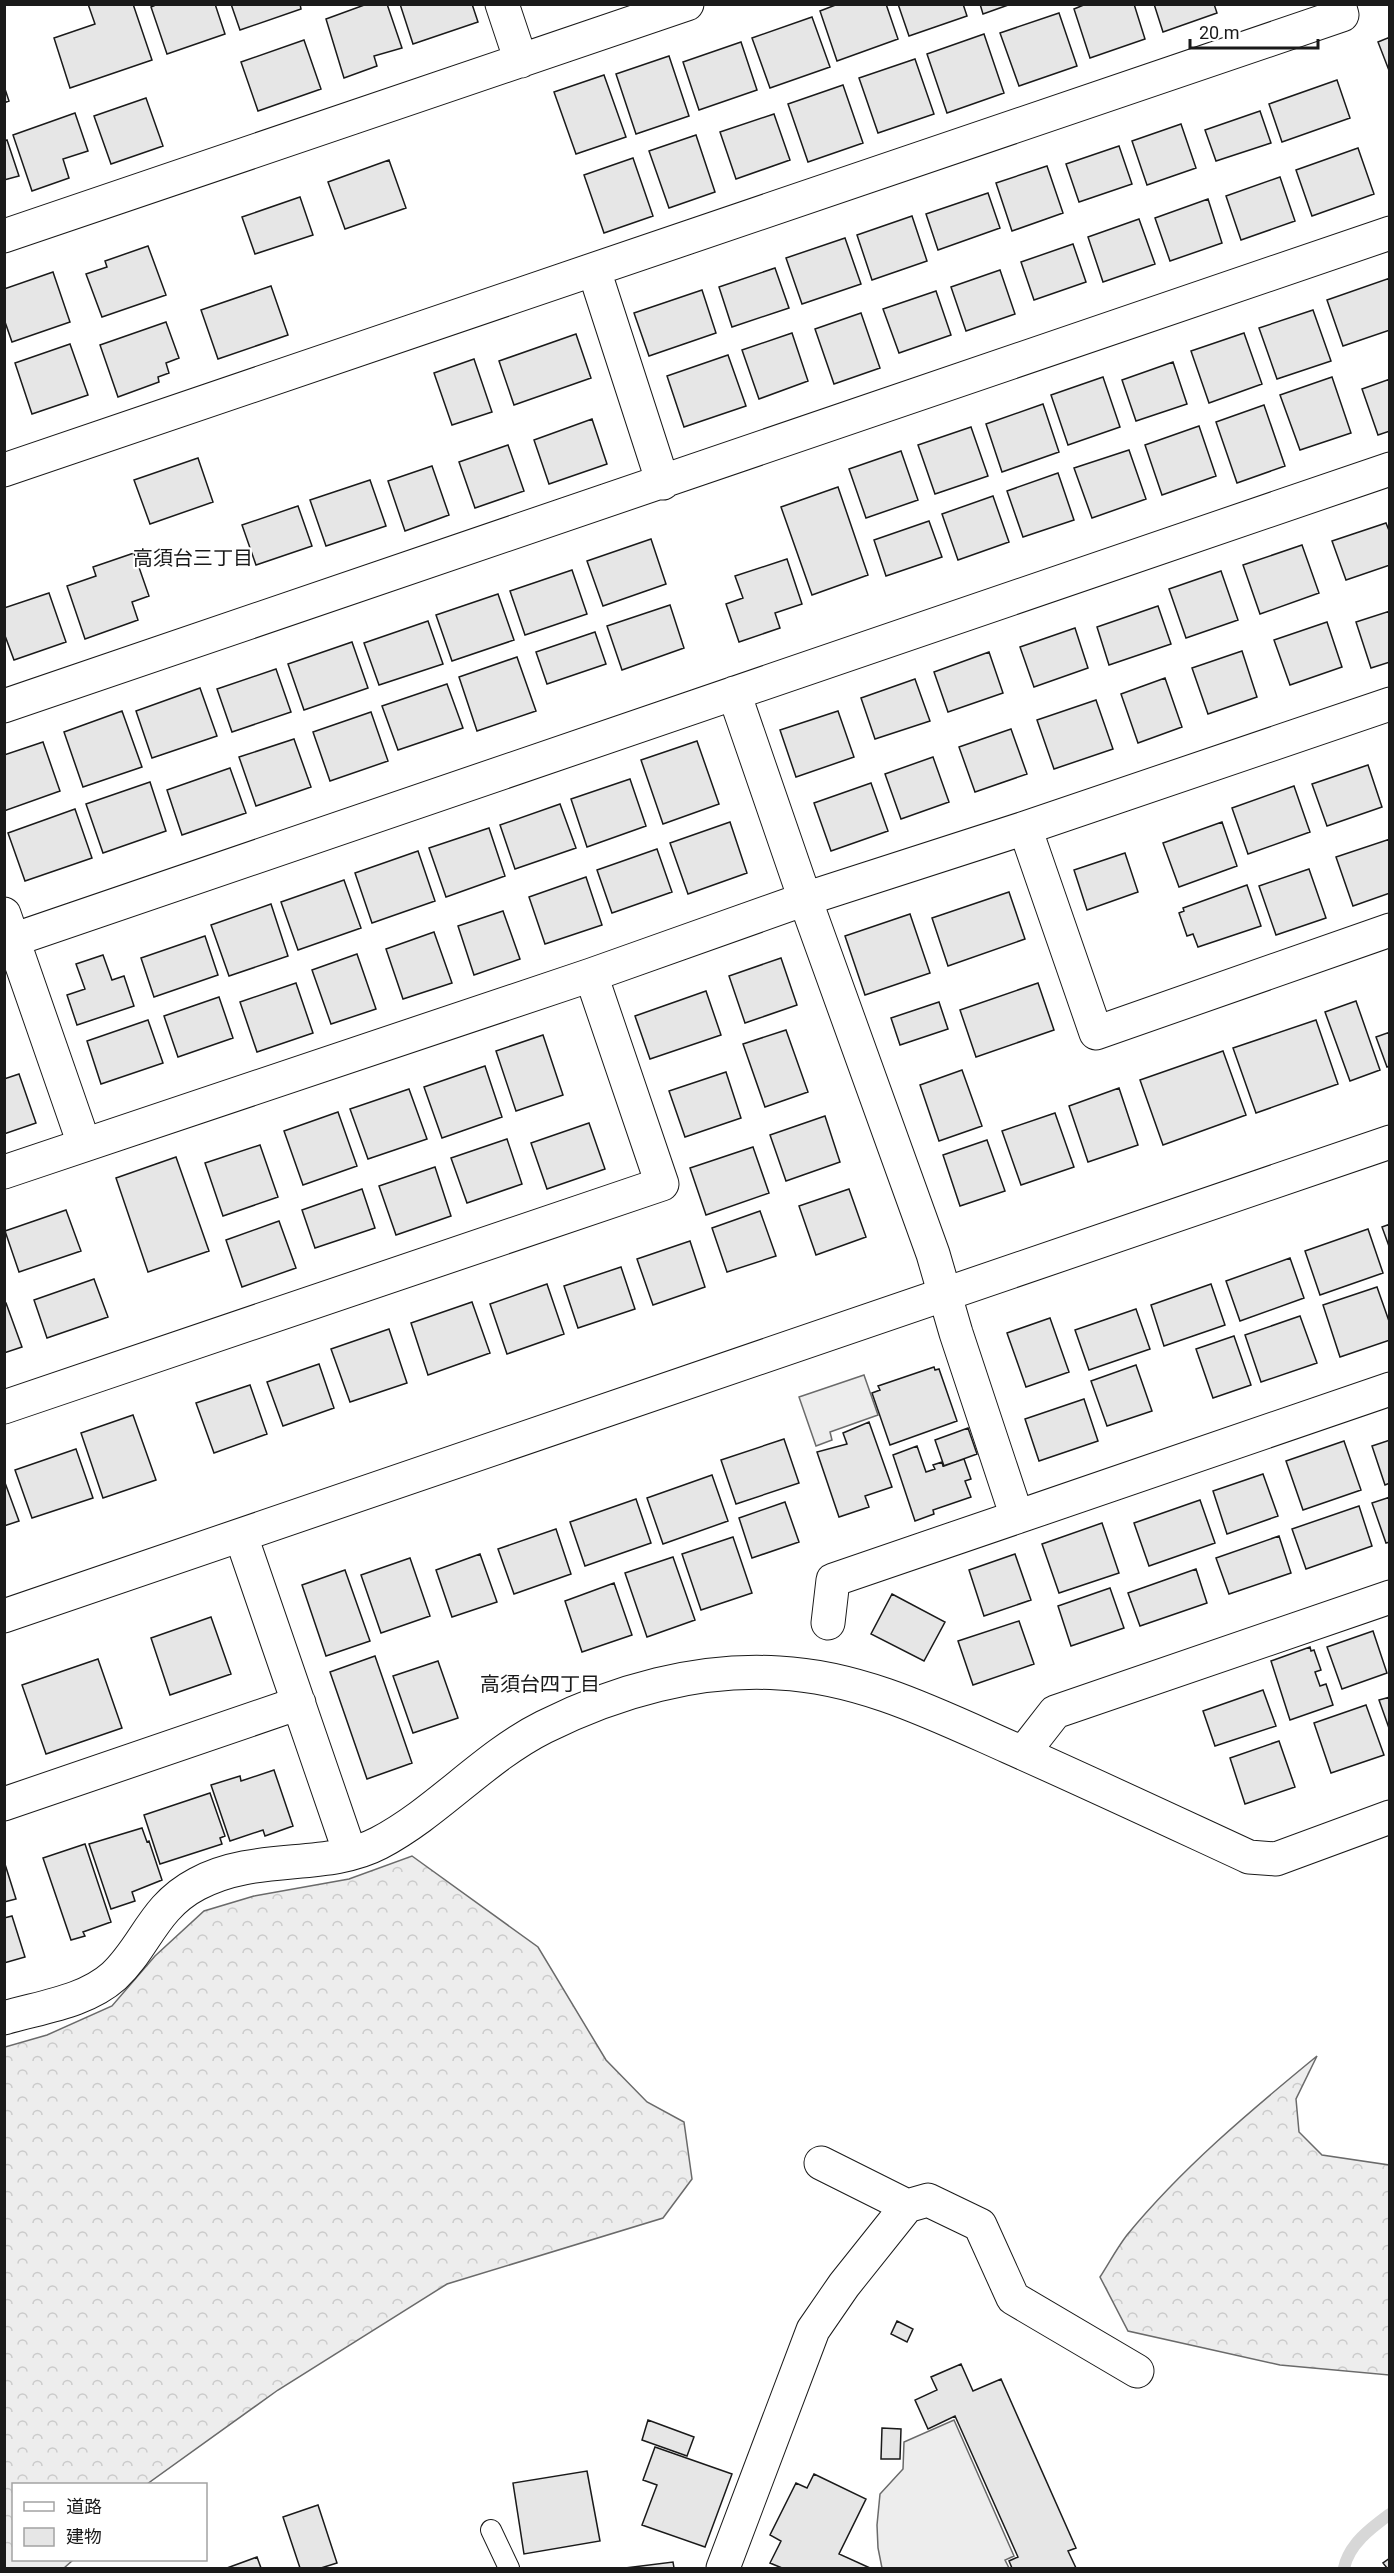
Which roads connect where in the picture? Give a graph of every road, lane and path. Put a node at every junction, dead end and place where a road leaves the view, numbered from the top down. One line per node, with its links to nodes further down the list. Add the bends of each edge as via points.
1 (502, 4): 4 (street)
2 (687, 4): 4 (street)
3 (1339, 4): 7 (street, via 1342,15)
4 (521, 62): 6 (street)
5 (1389, 233): 10 (street)
6 (4, 236)
7 (594, 270): 9 (street); 10 (street)
8 (1389, 469): 11 (street)
9 (4, 470)
10 (663, 483): 13 (street)
11 (734, 693): 15 (street); 17 (street)
12 (1389, 704): 14 (street)
13 (4, 706)
14 (1025, 828): 15 (street); 16 (street, via 1096,1033)
15 (805, 899): 18 (street); 22 (street)
16 (1389, 930)
17 (7, 932): 20 (street)
18 (591, 975): 20 (street); 24 (street, via 662,1184)
19 (1389, 1142): 22 (street)
20 (84, 1144): 21 (street)
21 (4, 1172)
22 (945, 1296): 25 (street); 26 (street)
23 (1389, 1389): 25 (street)
24 (4, 1407)
25 (1017, 1517): 29 (street, via 832,1580)
26 (241, 1536): 28 (street); 30 (street)
27 (1389, 1597): 31 (street, via 1055,1712)
28 (4, 1616)
29 (828, 1623)
30 (299, 1703): 32 (street); 34 (street)
31 (1023, 1753): 33 (street, via 1249,1857 1276,1859); 34 (street, via 909,1703 843,1682 780,1673 725,1673 659,1684 595,1704 540,1729 408,1825 377,1845)
32 (4, 1804)
33 (1389, 1816)
34 (350, 1853): 35 (street, via 261,1863 194,1885 152,1923 115,1975 93,1991)
35 (4, 2018)
36 (821, 2163): 37 (street)
37 (908, 2206): 38 (street, via 928,2200 980,2224 1013,2298); 41 (street, via 813,2330)
38 (1137, 2371)
39 (491, 2530): 40 (lane)
40 (509, 2568)
41 (723, 2568)

